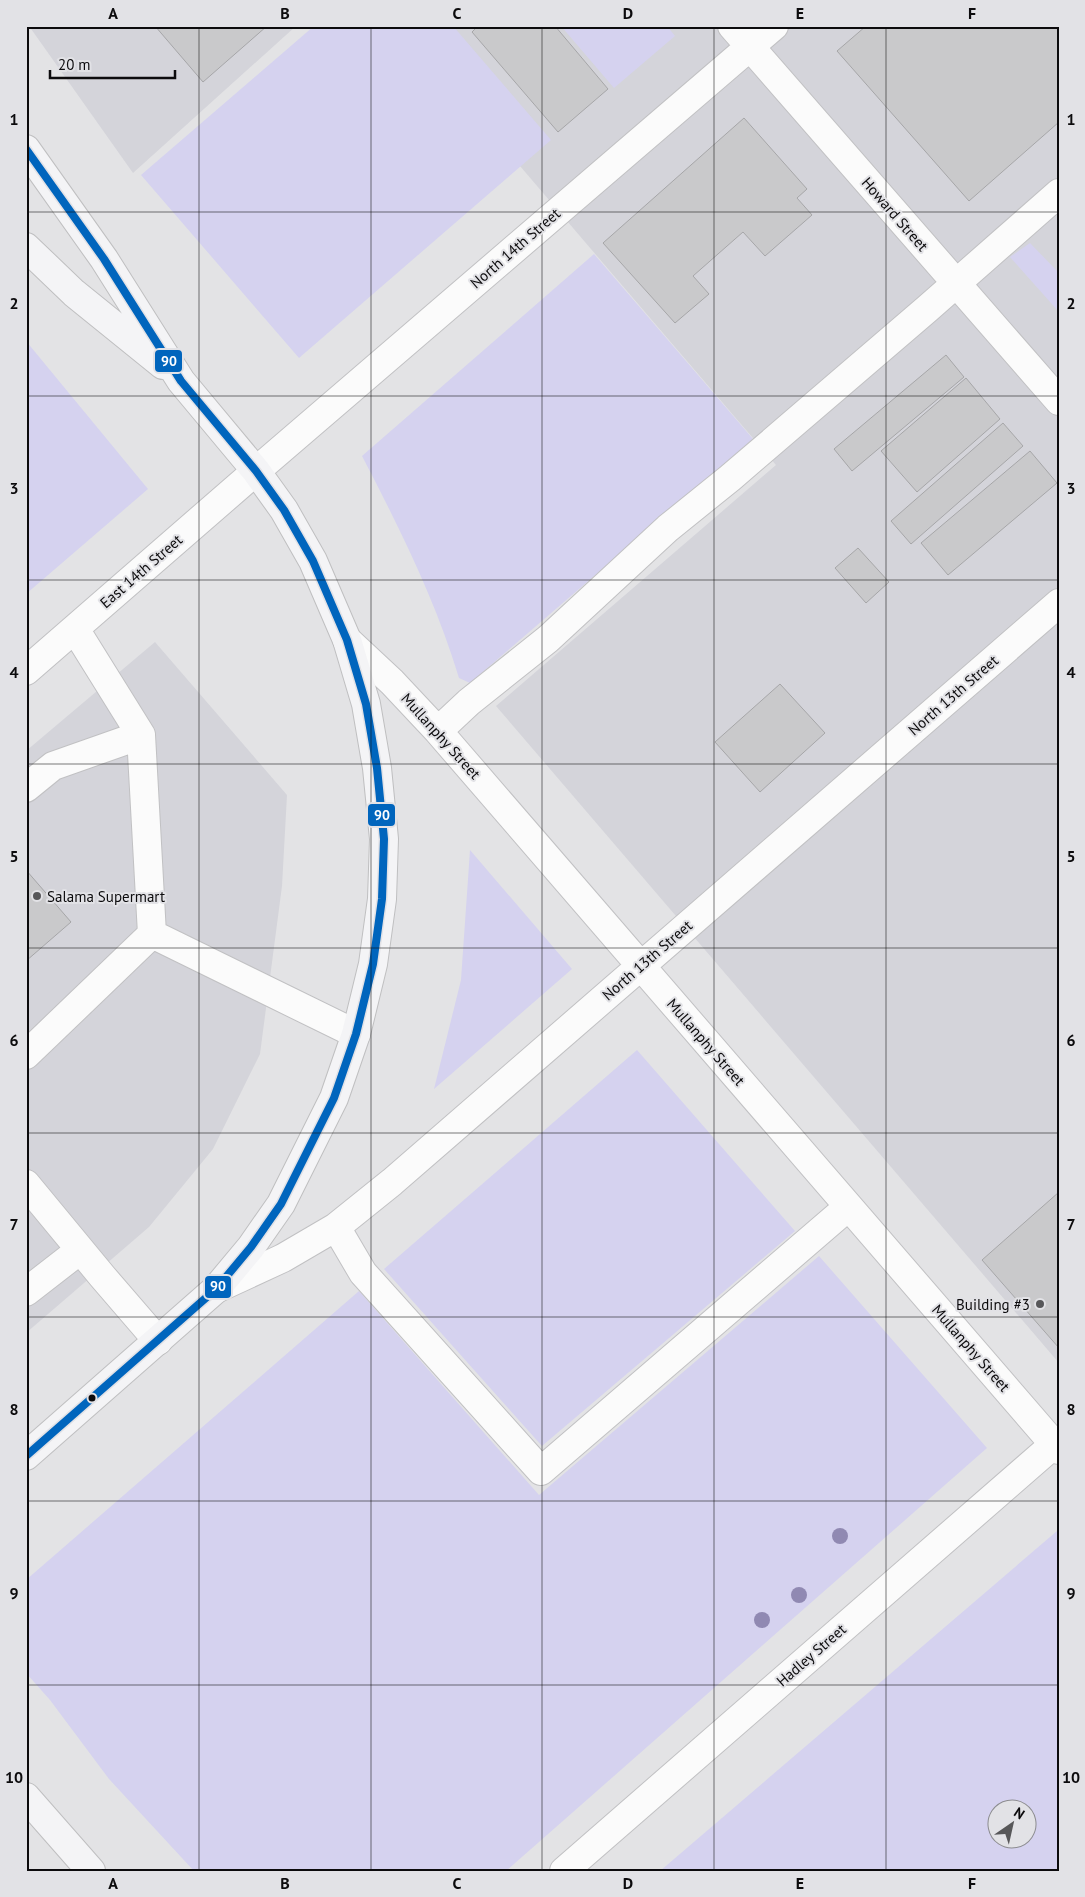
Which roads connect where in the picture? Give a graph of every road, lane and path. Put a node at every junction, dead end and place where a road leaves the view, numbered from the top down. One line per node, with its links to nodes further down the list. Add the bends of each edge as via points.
1 (732, 26): 3 (street, Howard Street)
2 (774, 26): 3 (street, North 14th Street)
3 (751, 47): 7 (street, Howard Street); 10 (street, North 14th Street)
4 (26, 149): 8 (main road, via 104,259)
5 (1059, 193): 7 (street)
6 (26, 247): 8 (main road, via 74,293)
7 (956, 284): 9 (street, Howard Street); 15 (street, via 668,528 548,638)
8 (181, 381): 10 (main road, North 13th Street)
9 (1059, 401)
10 (256, 471): 12 (street, East 14th Street); 13 (main road, North 13th Street, via 284,510 313,561)
11 (1059, 603): 19 (street, North 13th Street)
12 (75, 629): 14 (street, East 14th Street); 16 (street)
13 (347, 640): 15 (street, Mullanphy Street); 20 (main road, North 13th Street, via 366,704 384,838 382,899 373,964)
14 (26, 672)
15 (438, 731): 19 (street, Mullanphy Street)
16 (142, 734): 17 (street, via 53,766); 18 (street)
17 (26, 788)
18 (152, 934): 20 (street); 21 (street)
19 (641, 967): 23 (street, Mullanphy Street); 24 (street, North 13th Street)
20 (356, 1034): 26 (main road, North 13th Street, via 334,1098 281,1204)
21 (26, 1055)
22 (26, 1184): 25 (street)
23 (848, 1207): 24 (street, via 541,1471 364,1273); 29 (street, Mullanphy Street)
24 (336, 1227): 26 (street, North 13th Street, via 283,1258)
25 (80, 1250): 27 (street); 28 (street)
26 (216, 1289): 28 (main road, North 13th Street)
27 (26, 1292)
28 (158, 1341): 30 (main road, North 13th Street)
29 (1057, 1445): 33 (street, Hadley Street)
30 (26, 1456)
31 (26, 1797): 32 (main road)
32 (91, 1871)
33 (564, 1871)

